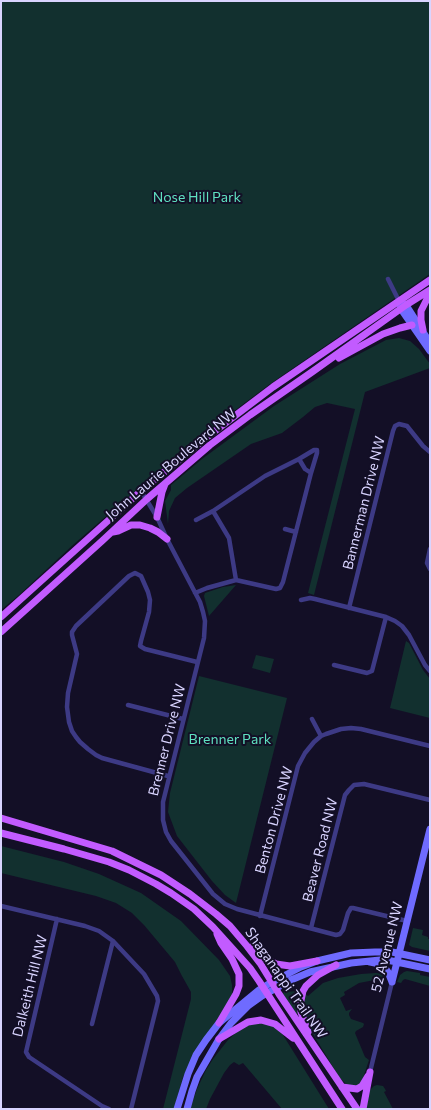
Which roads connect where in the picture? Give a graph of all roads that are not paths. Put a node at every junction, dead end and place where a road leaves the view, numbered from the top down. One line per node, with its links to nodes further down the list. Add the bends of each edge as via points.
1 (388, 279): 5 (street)
2 (430, 280): 5 (main road, John Laurie Boulevard NW)
3 (430, 290): 6 (main road, John Laurie Boulevard NW)
4 (430, 295): 8 (main road, via 421,311)
5 (399, 301): 6 (street); 16 (main road, John Laurie Boulevard NW, via 246,407)
6 (404, 307): 7 (street); 8 (street); 11 (main road, John Laurie Boulevard NW)
7 (412, 325): 10 (street); 11 (main road, via 383,334)
8 (423, 330): 9 (street)
9 (430, 343)
10 (430, 352)
11 (312, 372): 15 (main road, John Laurie Boulevard NW, via 210,445)
12 (430, 452): 30 (street, Bannerman Drive NW, via 407,426 395,426)
13 (299, 459): 14 (street); 14 (street, via 317,450); 18 (street, via 265,476)
14 (311, 473): 23 (street)
15 (165, 483): 17 (main road, John Laurie Boulevard NW); 19 (main road)
16 (141, 491): 17 (street, Brenner Drive NW); 31 (main road, John Laurie Boulevard NW)
17 (147, 499): 19 (street, Brenner Drive NW); 22 (main road, John Laurie Boulevard NW)
18 (213, 510): 20 (street); 27 (street, via 229,538)
19 (157, 517): 24 (street, Brenner Drive NW)
20 (196, 520)
21 (285, 529): 23 (street)
22 (111, 532): 24 (main road, via 118,532 131,525 140,525 154,530); 33 (main road, John Laurie Boulevard NW)
23 (296, 532): 27 (street, via 284,582 280,588)
24 (167, 539): 28 (street, Brenner Drive NW)
25 (430, 549): 26 (street, via 427,562)
26 (430, 569)
27 (236, 580): 28 (street)
28 (195, 593): 34 (street, Brenner Drive NW, via 203,612 205,628)
29 (301, 600): 30 (street, via 310,598)
30 (349, 608): 32 (street)
31 (1, 617)
32 (386, 617): 35 (street, via 372,671 367,673); 36 (street, via 406,631)
33 (1, 632)
34 (197, 662): 38 (street, Brenner Drive NW); 42 (street, via 140,646 150,600 141,576 135,573 72,632 77,654 67,707 72,731 92,753 102,758)
35 (334, 665)
36 (430, 671)
37 (128, 705): 38 (street)
38 (183, 719): 42 (street, Brenner Drive NW)
39 (312, 719): 40 (street)
40 (321, 736): 41 (street, Benton Drive NW, via 351,728); 48 (street, Benton Drive NW, via 308,748 298,766)
41 (430, 746)
42 (168, 776): 48 (street, Brenner Drive NW, via 162,814 166,832 173,845 220,900 237,909)
43 (430, 800): 51 (street, Beaver Road NW, via 364,784 354,785 349,790 345,795)
44 (1, 817): 53 (main road, Shaganappi Trail NW, via 112,852 161,875 201,902)
45 (430, 829): 50 (street, 52 Avenue NW)
46 (1, 833): 52 (main road, Shaganappi Trail NW, via 109,862 129,870 171,893 194,909)
47 (1, 906): 49 (street)
48 (260, 916): 51 (street, Brenner Drive NW)
49 (58, 919): 54 (street, via 99,931); 72 (street, Dalkeith Hill NW, via 26,1052 35,1061)
50 (407, 921): 51 (street, Brenner Drive NW, via 353,908 349,910 340,934); 55 (street, 52 Avenue NW)
51 (311, 928)
52 (215, 929): 64 (main road, Shaganappi Trail NW); 65 (main road, via 239,974 236,994)
53 (235, 932): 57 (main road, via 264,958 276,964 290,966); 63 (main road, Shaganappi Trail NW)
54 (113, 941): 66 (street); 73 (street, via 144,974 158,998)
55 (399, 953): 56 (street); 57 (street, via 356,953); 59 (street, 52 Avenue NW)
56 (430, 960)
57 (316, 961): 63 (street, via 301,967)
58 (366, 961): 59 (street); 60 (street); 62 (street, via 385,968)
59 (397, 962): 61 (street); 62 (street, 52 Avenue NW)
60 (336, 966): 63 (street); 69 (main road, via 318,975 306,986 301,995 301,1012)
61 (430, 969)
62 (392, 982): 70 (street, 52 Avenue NW)
63 (274, 985): 64 (street); 69 (main road, Shaganappi Trail NW)
64 (266, 990): 65 (street, via 243,1002); 67 (street, via 231,1023); 68 (main road, Shaganappi Trail NW)
65 (219, 1023): 74 (street, via 196,1055)
66 (92, 1024)
67 (219, 1039): 68 (main road, via 248,1022 261,1020 283,1029); 75 (street, via 197,1077)
68 (297, 1041): 76 (main road, Shaganappi Trail NW)
69 (314, 1045): 71 (main road, Shaganappi Trail NW)
70 (370, 1072): 71 (main road, via 362,1086 357,1089); 78 (main road)
71 (342, 1088): 77 (main road, Shaganappi Trail NW)
72 (109, 1109)
73 (131, 1109)
74 (177, 1109)
75 (187, 1109)
76 (342, 1109)
77 (357, 1109)
78 (364, 1109)

